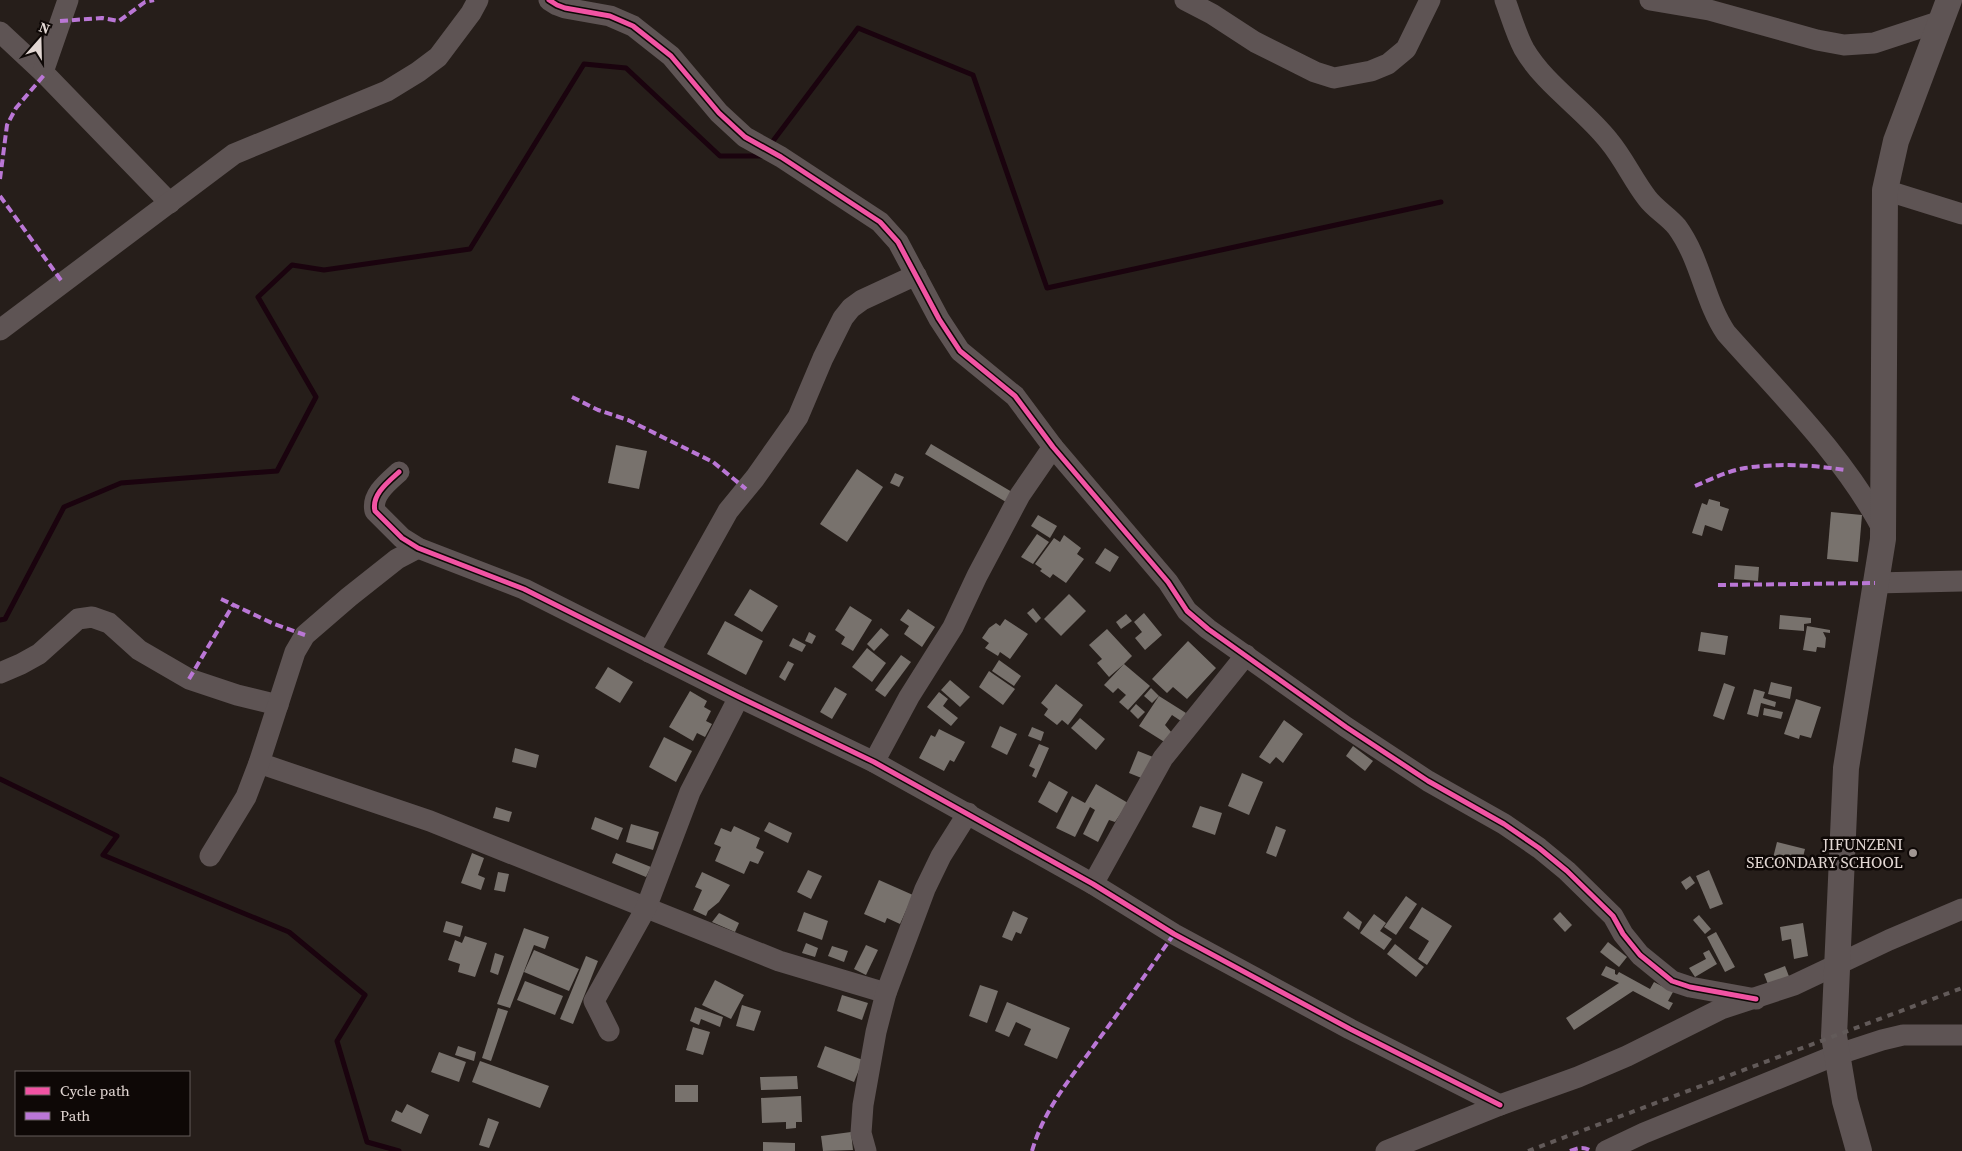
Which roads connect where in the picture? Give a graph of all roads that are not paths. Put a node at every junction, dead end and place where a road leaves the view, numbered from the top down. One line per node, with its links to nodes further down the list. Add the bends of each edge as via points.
1 (68, 0): 10 (street)
2 (478, 0): 12 (street, via 438,57 418,72 387,91 234,154)
3 (549, 0): 14 (street, via 565,8 610,16 633,26 658,44 719,114 745,137 880,222 898,242)
4 (1184, 0): 5 (street, via 1255,42 1334,78 1371,71 1388,64 1406,50)
5 (1430, 0)
6 (1505, 0): 18 (street, via 1525,50 1542,73 1610,141 1646,197 1678,229 1694,255 1717,320 1726,333 1845,470 1869,504)
7 (1650, 0): 8 (street, via 1708,10 1844,45 1874,44)
8 (1945, 10): 11 (street, via 1896,141)
9 (0, 32): 10 (street)
10 (43, 72): 12 (street)
11 (1884, 190): 13 (street); 18 (street)
12 (170, 204): 15 (street)
13 (1962, 214)
14 (916, 275): 16 (street, via 960,351 1015,396); 22 (street, via 862,300 842,318 798,417 728,511)
15 (0, 330)
16 (1054, 447): 23 (street, via 1168,582 1187,611); 27 (street, via 1020,495 953,627 909,697)
17 (399, 472): 19 (street, via 382,488 374,503 375,511 402,538)
18 (1882, 530): 21 (street)
19 (418, 548): 22 (street, via 524,589); 26 (street, via 397,558 305,635 295,652)
20 (1962, 580): 21 (street)
21 (1875, 583): 34 (street, via 1846,768)
22 (649, 652): 25 (street)
23 (1246, 656): 31 (street, via 1163,758); 36 (street, via 1376,747 1539,848 1613,916 1640,955 1672,981)
24 (0, 672): 26 (street, via 39,654 78,618 92,616 109,623 139,650 189,679)
25 (739, 697): 27 (street); 32 (street, via 690,792)
26 (278, 705): 28 (street)
27 (874, 762): 29 (street)
28 (259, 763): 30 (street, via 246,796); 32 (street, via 430,822)
29 (968, 813): 31 (street); 35 (street, via 925,889)
30 (210, 856)
31 (1093, 884): 40 (street, via 1174,934)
32 (646, 908): 35 (street, via 779,961); 37 (street, via 594,1001)
33 (1962, 909): 34 (street)
34 (1837, 965): 36 (street); 39 (street)
35 (886, 993): 41 (street, via 863,1105 861,1133)
36 (1756, 999): 40 (street, via 1721,1009 1627,1056)
37 (609, 1031)
38 (1962, 1035): 39 (street, via 1903,1035)
39 (1836, 1055): 43 (street); 44 (street)
40 (1500, 1105): 42 (street)
41 (866, 1151)
42 (1386, 1151)
43 (1606, 1151)
44 (1859, 1151)

